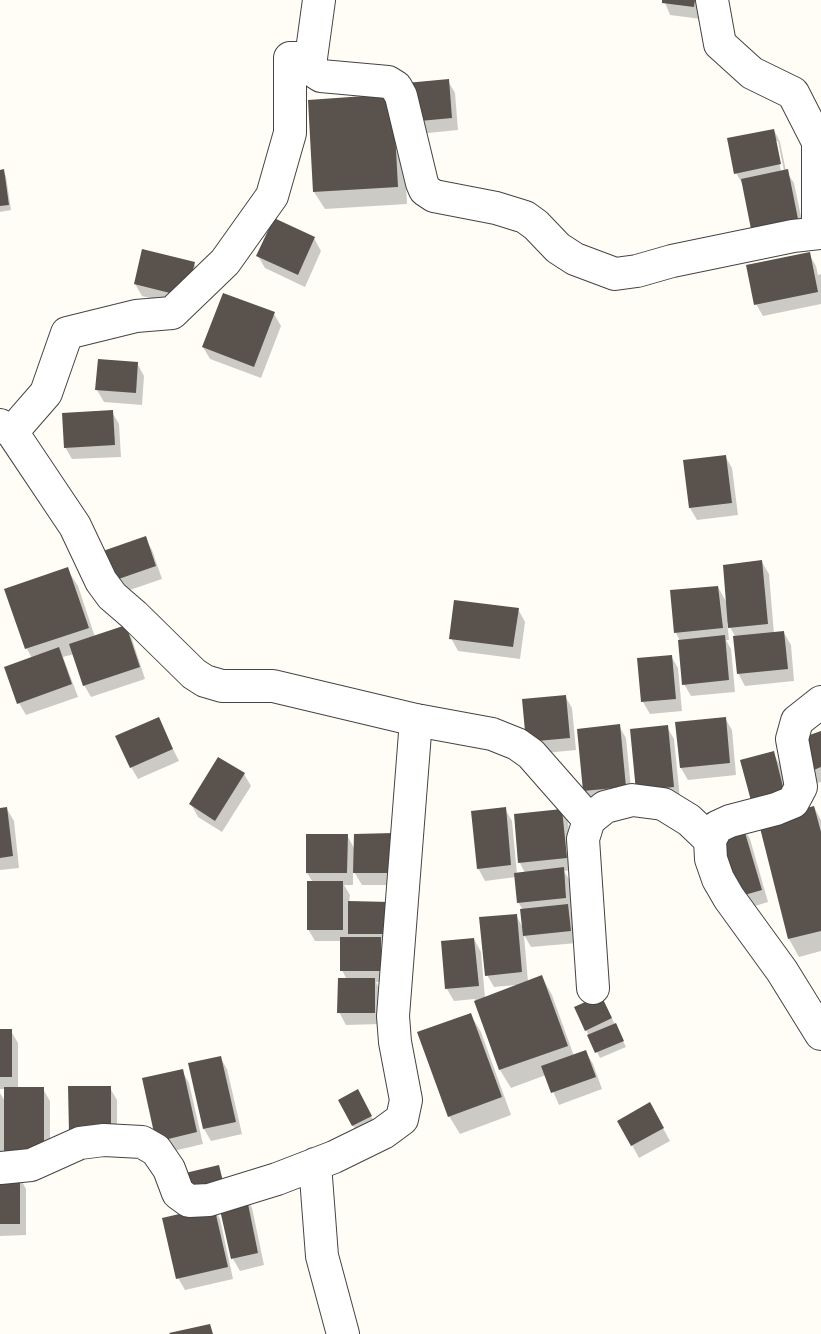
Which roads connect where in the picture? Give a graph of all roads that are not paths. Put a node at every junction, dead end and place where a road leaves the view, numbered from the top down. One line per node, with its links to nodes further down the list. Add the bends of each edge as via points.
1 (320, 0): 3 (street)
2 (711, 0): 4 (street, via 720,44 752,73 793,93 818,142)
3 (311, 58): 4 (street, via 311,66 321,76 374,79 396,87 425,190 434,196 525,217 558,248 590,267 615,274 637,271); 5 (street, via 290,58 290,133 272,196 225,262 172,314 136,316 67,333 46,393)
4 (820, 233)
5 (6, 429): 7 (street, via 75,526 112,596 194,674 222,686 273,686)
6 (821, 702): 9 (street, via 797,721 792,739 801,787 793,802 730,820 717,827)
7 (416, 720): 8 (street, via 492,734 517,744 531,754); 12 (street, via 393,1016 405,1100 402,1119 383,1133)
8 (589, 820): 9 (street, via 605,807 632,800 663,804 689,820); 10 (street, via 583,839)
9 (710, 840): 11 (street, via 718,879)
10 (593, 988)
11 (821, 1034)
12 (315, 1164): 13 (street, via 209,1200 189,1201 178,1193 170,1169 156,1150 142,1142 80,1143 31,1165); 14 (street, via 322,1256)
13 (0, 1168)
14 (343, 1334)

